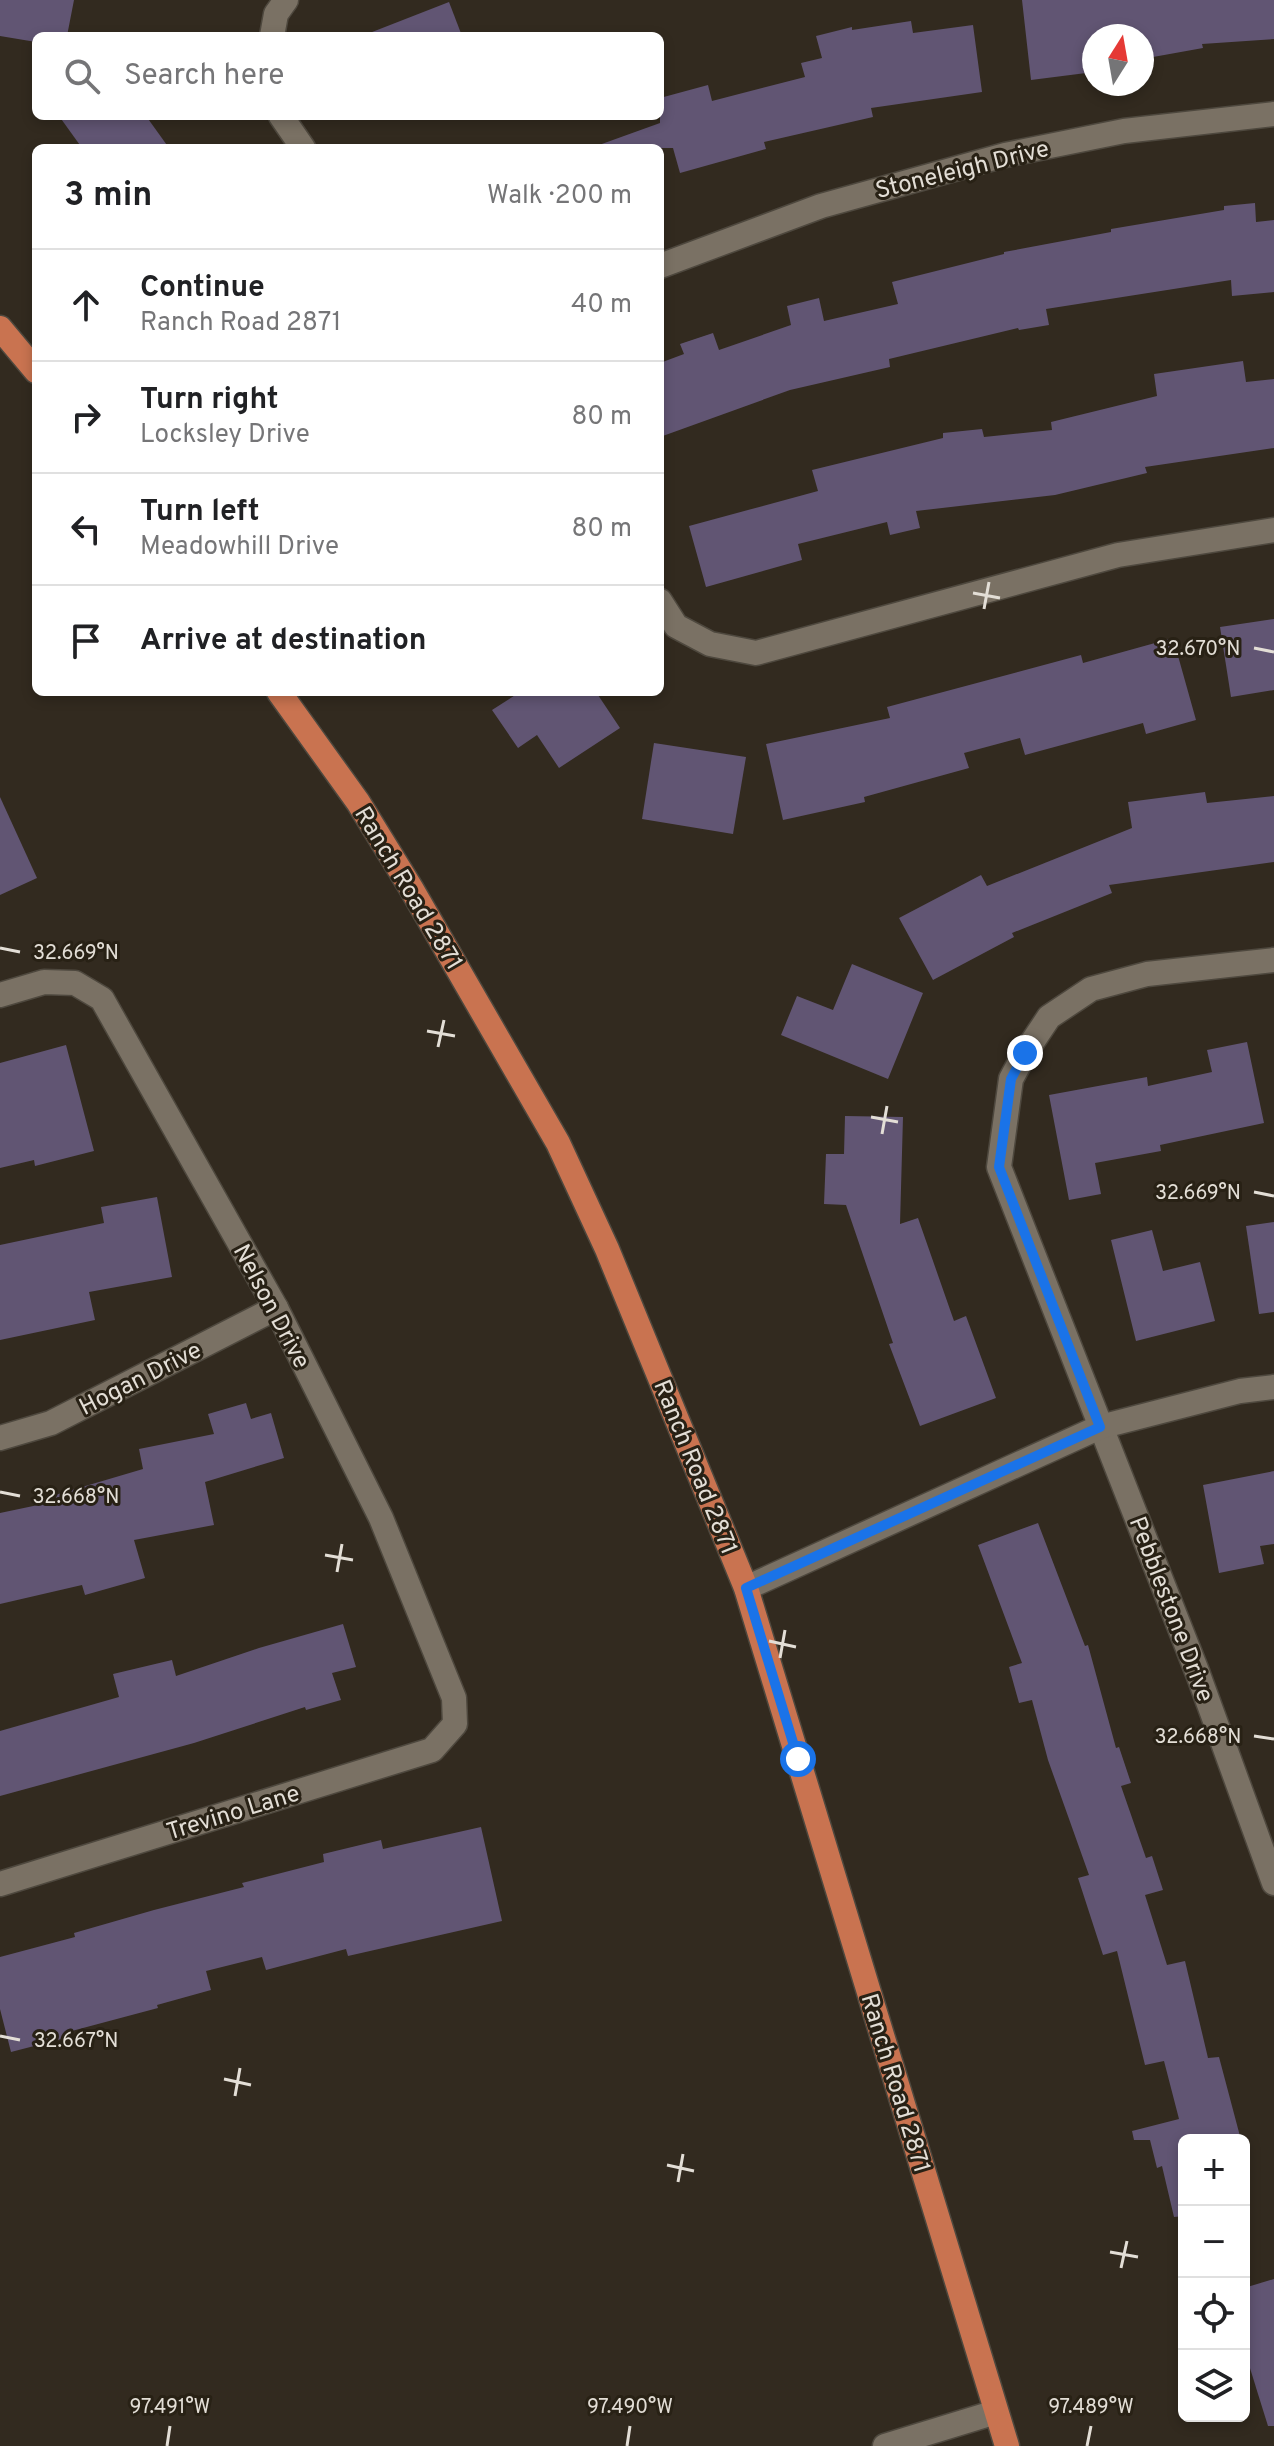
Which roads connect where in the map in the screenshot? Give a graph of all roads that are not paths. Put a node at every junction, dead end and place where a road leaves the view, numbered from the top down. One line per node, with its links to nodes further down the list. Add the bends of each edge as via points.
1 (286, 0): 2 (street)
2 (273, 32)
3 (1274, 114): 6 (street, Stoneleigh Drive, via 1124,131 1005,155 821,206)
4 (284, 120): 5 (street)
5 (300, 144)
6 (664, 265)
7 (0, 328): 8 (main road)
8 (32, 366)
9 (1274, 530): 10 (street, via 1118,555 756,653 710,644 676,626)
10 (664, 607)
11 (282, 696): 18 (main road, Ranch Road 2871, via 358,802 558,1143)
12 (1274, 960): 16 (street, Pebblestone Drive, via 1147,974 1091,989 1049,1017 1011,1079 999,1167)
13 (0, 995): 14 (street, Nelson Drive, via 44,982 75,983 102,999)
14 (276, 1308): 17 (street, Hogan Drive, via 51,1423); 19 (street, Nelson Drive, via 381,1518 454,1698)
15 (1274, 1387): 16 (street)
16 (1100, 1427): 18 (street); 20 (street, Pebblestone Drive)
17 (0, 1438)
18 (746, 1588): 23 (main road, Ranch Road 2871)
19 (455, 1724): 22 (street, Trevino Lane, via 432,1750)
20 (1268, 1847): 21 (street, Pebblestone Drive)
21 (1274, 1883)
22 (0, 1884)
23 (996, 2412): 24 (street); 25 (main road, Ranch Road 2871)
24 (885, 2446)
25 (1007, 2446)

